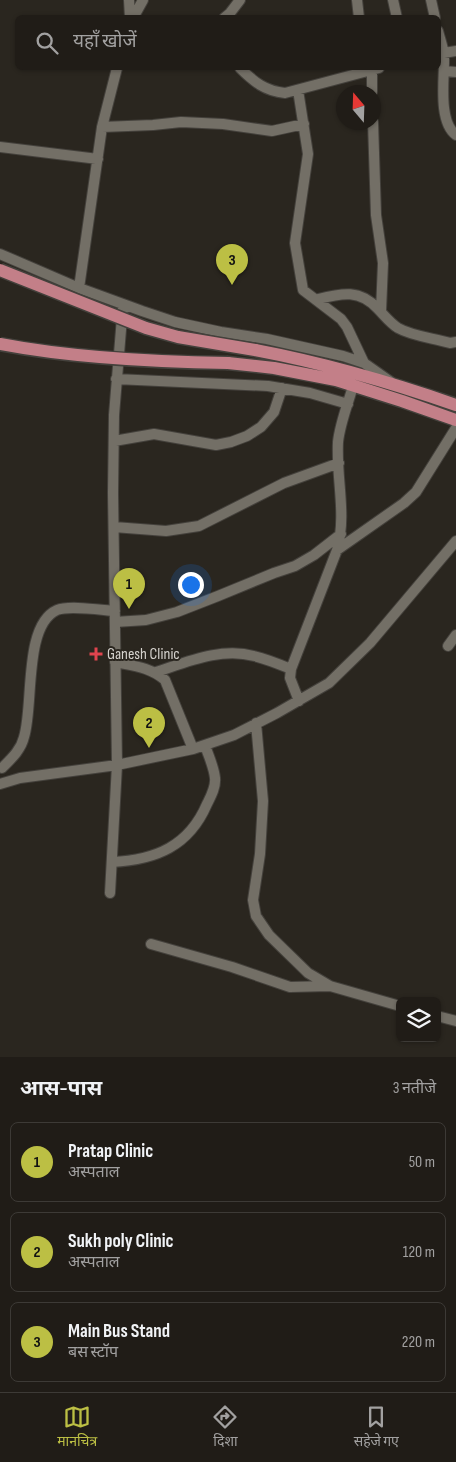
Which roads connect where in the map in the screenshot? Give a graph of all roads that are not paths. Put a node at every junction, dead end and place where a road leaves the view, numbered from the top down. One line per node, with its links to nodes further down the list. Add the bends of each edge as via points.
1 (130, 0): 7 (street)
2 (143, 0): 8 (street)
3 (240, 0): 9 (street)
4 (357, 0): 10 (street)
5 (393, 0): 11 (street)
6 (431, 0): 12 (street)
7 (132, 15)
8 (134, 15)
9 (228, 15)
10 (359, 15)
11 (396, 15)
12 (434, 15)
13 (456, 51): 14 (street)
14 (441, 54): 19 (street)
15 (116, 70): 24 (street)
16 (242, 70): 22 (street, via 271,92)
17 (365, 70): 22 (street)
18 (368, 70): 21 (street)
19 (444, 71): 20 (street); 26 (street, via 446,117)
20 (456, 72)
21 (371, 85)
22 (298, 90): 23 (street)
23 (304, 124): 24 (street, via 272,131 181,122); 32 (street, via 308,154 295,243 303,290)
24 (102, 127): 28 (street)
25 (372, 130): 34 (street, via 376,215 383,263)
26 (456, 135)
27 (0, 147): 28 (street)
28 (98, 159): 31 (street)
29 (0, 254): 31 (street)
30 (0, 270): 39 (main road, bridge, via 178,338 255,350)
31 (79, 288): 33 (street)
32 (318, 299): 34 (street, via 348,294 362,296); 37 (street, via 346,327)
33 (123, 304): 37 (street, via 175,322 267,339); 38 (street)
34 (381, 311): 35 (street, via 398,328)
35 (456, 342)
36 (0, 344): 40 (main road, bridge, via 42,352 274,368)
37 (364, 363): 39 (street)
38 (116, 379): 41 (street); 46 (street)
39 (394, 384): 43 (main road)
40 (353, 386): 42 (street); 44 (main road)
41 (282, 388): 42 (street); 46 (street, via 274,412 261,427 231,442 216,445 154,434)
42 (348, 404): 47 (street, via 338,440)
43 (456, 406)
44 (456, 420)
45 (456, 428): 51 (street, via 416,492)
46 (114, 441): 48 (street)
47 (339, 463): 48 (street, via 284,483 199,526 166,531); 49 (street)
48 (114, 527): 52 (street)
49 (341, 534): 51 (street); 52 (street, via 295,566 177,612 146,620)
50 (456, 541): 58 (street, via 370,643 329,683)
51 (337, 550): 56 (street)
52 (115, 616): 55 (street); 63 (street, via 75,608 57,610 46,620 33,651 24,739 16,754)
53 (456, 635): 54 (street)
54 (448, 646)
55 (115, 662): 57 (street); 62 (street)
56 (291, 669): 57 (street, via 253,655 230,653 203,657); 58 (street, via 290,678)
57 (156, 672): 61 (street, via 165,680)
58 (299, 701): 59 (street)
59 (256, 723): 60 (street); 69 (street, via 263,801 253,900 256,916 269,935 308,973)
60 (205, 745): 61 (street); 66 (street, via 215,779 205,808 193,828 178,843 159,854 134,861)
61 (193, 749): 62 (street)
62 (117, 765): 64 (street); 66 (street)
63 (1, 767): 64 (street)
64 (20, 778): 65 (street)
65 (0, 784)
66 (112, 862): 67 (street)
67 (110, 893)
68 (151, 944): 69 (street, via 232,966 290,987)
69 (330, 986): 70 (street)
70 (396, 1005)
71 (441, 1017): 72 (street)
72 (456, 1021)

